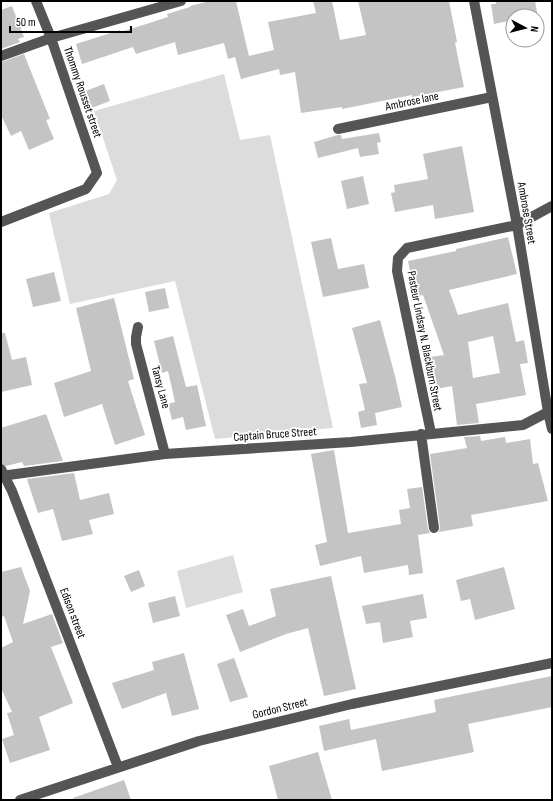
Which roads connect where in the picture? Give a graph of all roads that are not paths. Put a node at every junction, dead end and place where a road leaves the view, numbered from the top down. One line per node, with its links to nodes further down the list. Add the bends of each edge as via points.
1 (36, 1): 4 (street, Thommy Rousset street)
2 (181, 1): 4 (street)
3 (474, 1): 6 (street, Ambrose Street)
4 (51, 38): 5 (street); 9 (street, Thommy Rousset street, via 97,173 86,189)
5 (1, 56)
6 (492, 97): 7 (street, Ambrose lane); 10 (street, Ambrose Street)
7 (338, 129)
8 (552, 206): 10 (street, Pasteur Lindsay N. Blackburn Street)
9 (1, 222)
10 (517, 225): 12 (street, Ambrose Street); 15 (street, Pasteur Lindsay N. Blackburn Street, via 407,248 398,258 397,271)
11 (138, 327): 16 (street, Tansy Lane, via 136,344)
12 (549, 392): 13 (street, Ambrose Street)
13 (548, 412): 14 (street, Ambrose Street); 15 (street, Captain Bruce Street, via 524,425)
14 (552, 429)
15 (426, 434): 16 (street, Captain Bruce Street, via 351,442); 18 (street, Pasteur Lindsay N. Blackburn Street)
16 (165, 454): 17 (street, Captain Bruce Street)
17 (2, 473): 20 (street, Edison street, via 12,491)
18 (434, 528)
19 (552, 663): 20 (street, Gordon Street, via 345,706 199,741)
20 (118, 767): 21 (street, Gordon Street)
21 (20, 800)

